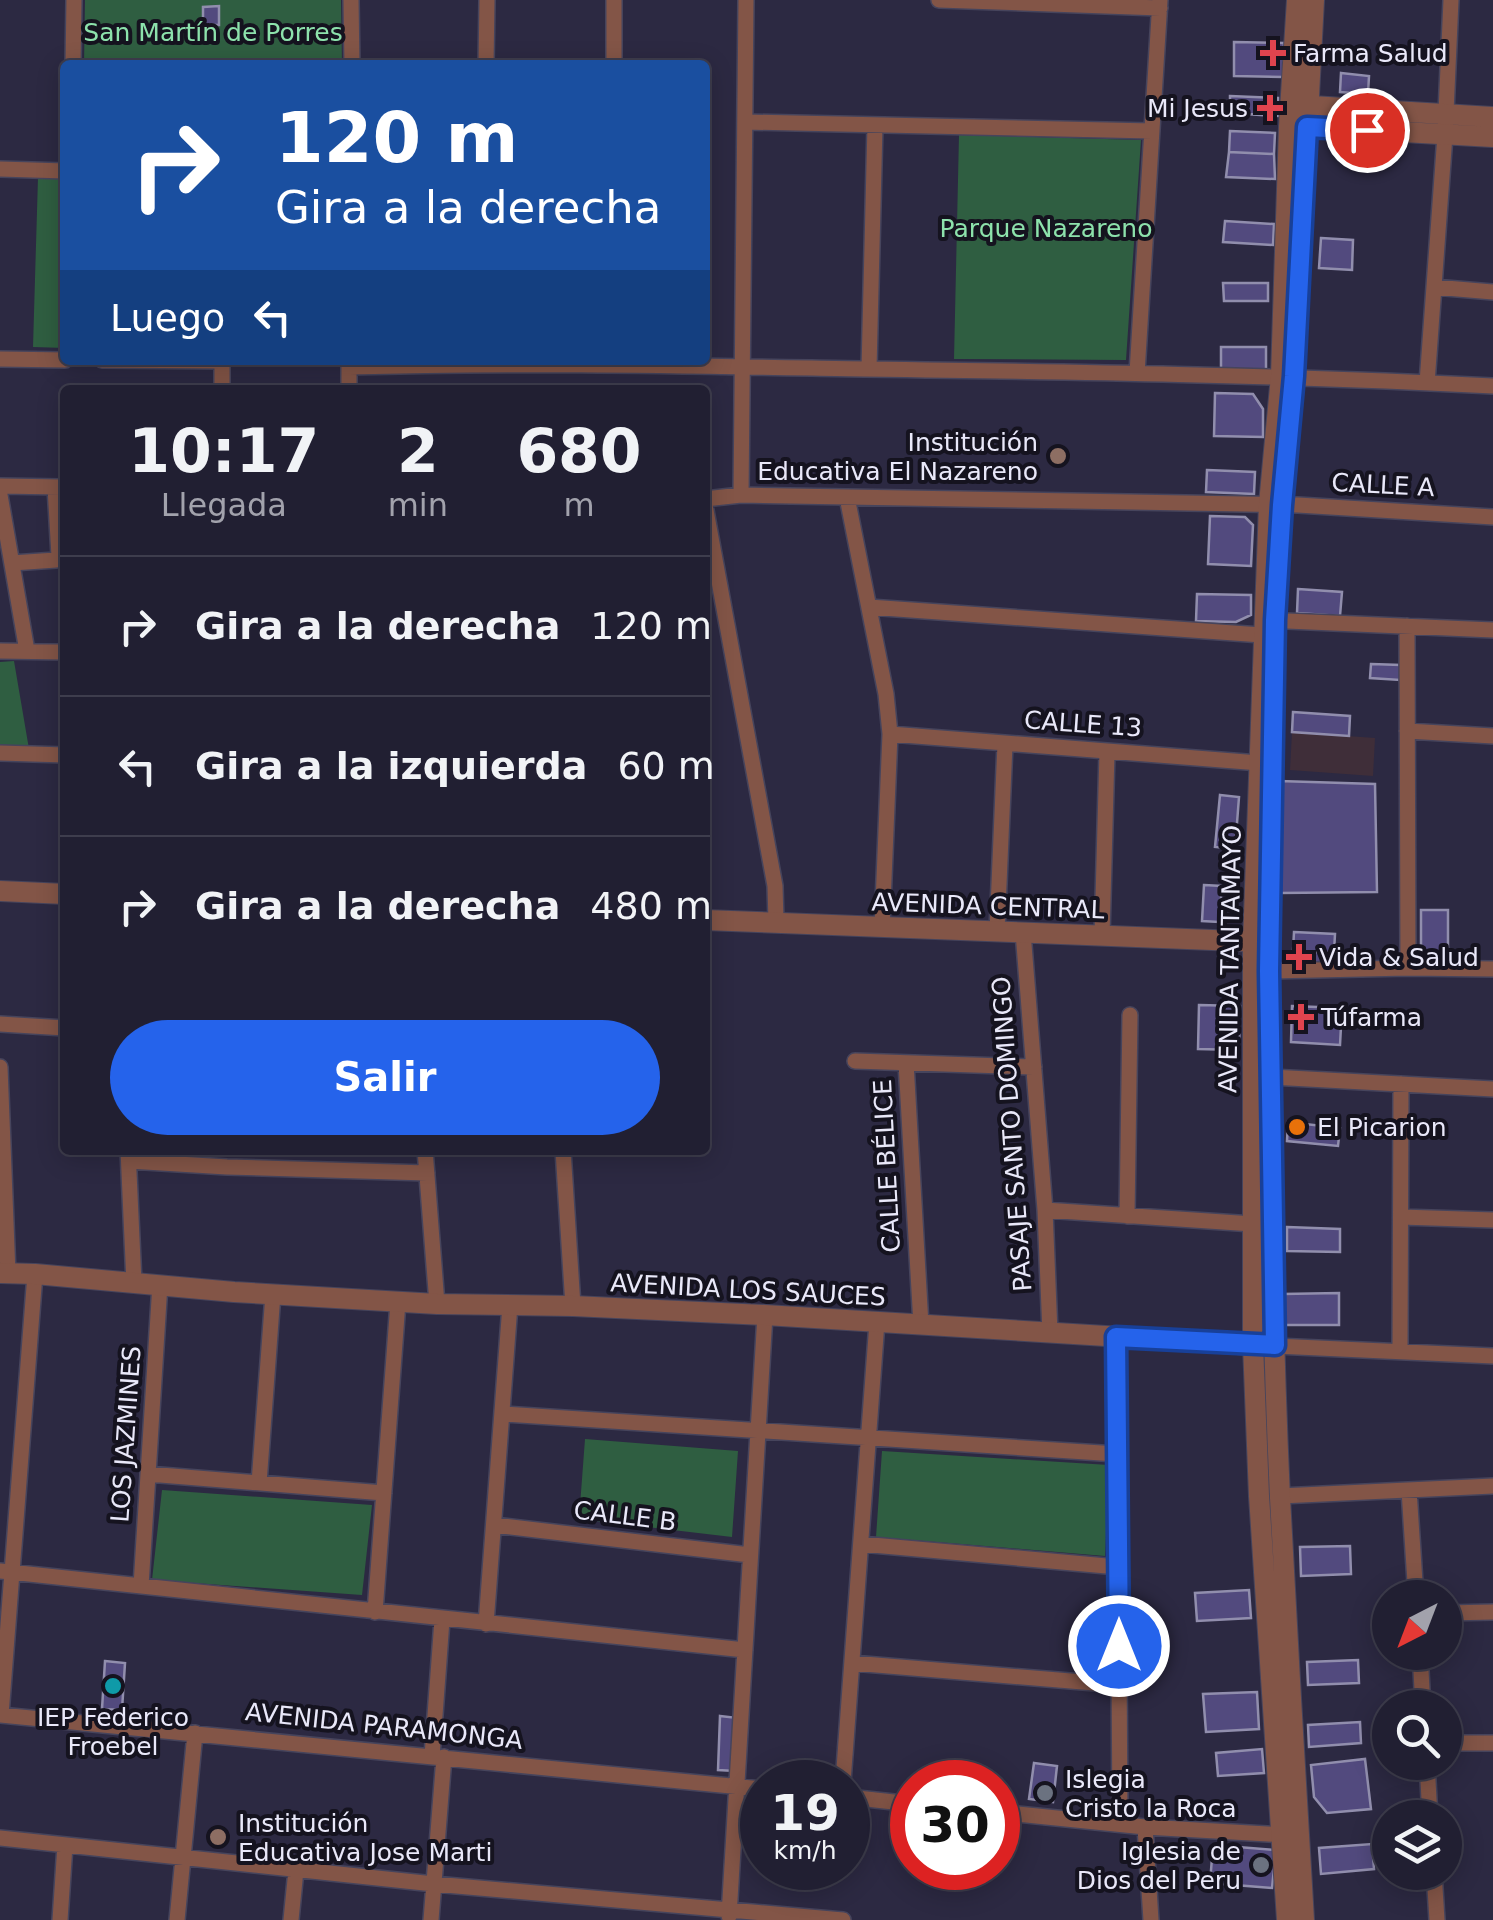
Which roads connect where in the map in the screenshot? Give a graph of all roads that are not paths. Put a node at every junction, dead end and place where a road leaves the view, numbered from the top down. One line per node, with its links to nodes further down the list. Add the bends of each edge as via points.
1 (74, 0): 11 (street)
2 (351, 0): 12 (street)
3 (487, 0): 13 (street)
4 (614, 0): 14 (street)
5 (746, 0): 17 (street)
6 (939, 0): 10 (street)
7 (1296, 0): 15 (street, AVENIDA TANTAMAYO)
8 (1314, 0): 15 (street, AVENIDA TANTAMAYO)
9 (1451, 0): 19 (street)
10 (1160, 4): 20 (street)
11 (73, 60)
12 (352, 60)
13 (486, 60)
14 (614, 60)
15 (1298, 116): 19 (street); 32 (street, AVENIDA TANTAMAYO)
16 (1493, 116): 19 (street)
17 (746, 122): 18 (street); 29 (street)
18 (875, 124): 20 (street); 30 (street)
19 (1446, 124): 21 (street); 24 (street)
20 (1152, 131): 31 (street)
21 (1493, 137)
22 (0, 169): 23 (street)
23 (60, 170)
24 (1434, 288): 25 (street); 33 (street)
25 (1493, 292)
26 (0, 358): 27 (street)
27 (60, 360)
28 (690, 365): 29 (street)
29 (742, 367): 30 (street); 38 (street)
30 (869, 369): 31 (street)
31 (1138, 373): 32 (street)
32 (1287, 376): 33 (street); 41 (street, AVENIDA TANTAMAYO)
33 (1427, 382): 34 (street)
34 (1493, 386)
35 (0, 486): 36 (street)
36 (60, 487): 44 (street, via 59,556)
37 (0, 495): 44 (street)
38 (741, 495): 39 (street, CALLE A); 40 (street, CALLE A)
39 (847, 497): 41 (street, CALLE A); 45 (street)
40 (710, 501)
41 (1276, 505): 42 (street, CALLE A); 47 (street, AVENIDA TANTAMAYO)
42 (1493, 516)
43 (710, 529): 63 (street)
44 (12, 563): 50 (street)
45 (869, 607): 47 (street); 53 (street)
46 (1407, 626): 47 (street); 48 (street); 52 (street)
47 (1270, 628): 59 (street, AVENIDA TANTAMAYO)
48 (1493, 630)
49 (0, 651): 50 (street)
50 (27, 652): 51 (street)
51 (60, 652)
52 (1407, 731): 54 (street); 69 (street)
53 (890, 734): 55 (street, CALLE 13); 64 (street)
54 (1493, 736)
55 (1006, 744): 57 (street, CALLE 13); 65 (street)
56 (0, 752): 58 (street)
57 (1107, 752): 59 (street, CALLE 13); 67 (street)
58 (60, 756)
59 (1266, 764): 68 (street, AVENIDA TANTAMAYO)
60 (0, 891): 61 (street)
61 (60, 894)
62 (710, 920): 63 (street, AVENIDA CENTRAL)
63 (776, 922): 64 (street, AVENIDA CENTRAL)
64 (882, 927): 65 (street, AVENIDA CENTRAL)
65 (997, 932): 66 (street, AVENIDA CENTRAL)
66 (1023, 932): 67 (street, AVENIDA CENTRAL); 78 (street, PASAJE SANTO DOMINGO)
67 (1102, 936): 68 (street, AVENIDA CENTRAL)
68 (1261, 942): 71 (street, AVENIDA TANTAMAYO); 90 (street, AVENIDA TANTAMAYO)
69 (1408, 968): 70 (street); 71 (street)
70 (1493, 970)
71 (1269, 971): 79 (street, AVENIDA TANTAMAYO)
72 (1130, 1015): 87 (street)
73 (0, 1024): 74 (street)
74 (60, 1028)
75 (855, 1061): 76 (street)
76 (906, 1063): 78 (street); 102 (street, CALLE BÉLICE)
77 (0, 1067): 91 (street)
78 (1034, 1067): 86 (street, PASAJE SANTO DOMINGO)
79 (1270, 1077): 80 (street); 106 (street, AVENIDA TANTAMAYO)
80 (1400, 1084): 81 (street); 88 (street)
81 (1493, 1088)
82 (128, 1155): 85 (street, via 227,1168); 93 (street)
83 (425, 1155): 85 (street)
84 (563, 1155): 99 (street)
85 (427, 1173): 97 (street)
86 (1045, 1210): 87 (street); 103 (street, PASAJE SANTO DOMINGO)
87 (1127, 1216): 90 (street)
88 (1401, 1217): 89 (street); 107 (street)
89 (1493, 1220)
90 (1253, 1224): 105 (street, AVENIDA TANTAMAYO)
91 (4, 1273): 92 (street, AVENIDA LOS SAUCES)
92 (36, 1274): 93 (street, AVENIDA LOS SAUCES); 123 (street)
93 (134, 1283): 94 (street, AVENIDA LOS SAUCES)
94 (160, 1284): 95 (street, AVENIDA LOS SAUCES); 113 (street, LOS JAZMINES)
95 (273, 1294): 96 (street, AVENIDA LOS SAUCES); 114 (street)
96 (398, 1302): 97 (street, AVENIDA LOS SAUCES); 117 (street)
97 (437, 1304): 98 (street, AVENIDA LOS SAUCES)
98 (510, 1305): 99 (street, AVENIDA LOS SAUCES); 109 (street)
99 (572, 1306): 100 (street, AVENIDA LOS SAUCES)
100 (765, 1315): 101 (street, AVENIDA LOS SAUCES); 110 (street)
101 (878, 1322): 102 (street, AVENIDA LOS SAUCES); 111 (street)
102 (922, 1325): 103 (street, AVENIDA LOS SAUCES)
103 (1050, 1333): 104 (street, AVENIDA LOS SAUCES)
104 (1116, 1337): 105 (street, AVENIDA LOS SAUCES); 112 (street)
105 (1253, 1345): 106 (street, AVENIDA LOS SAUCES); 145 (street, AVENIDA TANTAMAYO, via 1259,1496)
106 (1275, 1345): 107 (street, AVENIDA LOS SAUCES); 118 (street, AVENIDA TANTAMAYO)
107 (1400, 1352): 108 (street, AVENIDA LOS SAUCES)
108 (1493, 1356)
109 (504, 1414): 110 (street); 119 (street)
110 (758, 1430): 111 (street); 121 (street)
111 (869, 1438): 112 (street); 120 (street)
112 (1117, 1454): 122 (street)
113 (148, 1474): 114 (street); 125 (street, LOS JAZMINES)
114 (259, 1483): 117 (street)
115 (1493, 1486): 116 (street)
116 (1409, 1490): 118 (street); 124 (street)
117 (384, 1493): 126 (street)
118 (1280, 1496): 145 (street, AVENIDA TANTAMAYO)
119 (494, 1525): 121 (street, CALLE B); 130 (street)
120 (861, 1544): 122 (street); 132 (street)
121 (750, 1556): 131 (street)
122 (1118, 1567): 133 (street)
123 (6, 1572): 125 (street); 134 (street)
124 (1415, 1580)
125 (141, 1586): 126 (street)
126 (376, 1612): 129 (street)
127 (1462, 1612): 128 (street)
128 (1493, 1612)
129 (442, 1620): 130 (street); 138 (street)
130 (486, 1624): 131 (street)
131 (745, 1650): 140 (street)
132 (852, 1663): 133 (street); 139 (street)
133 (1119, 1685): 143 (street)
134 (0, 1715): 135 (street, AVENIDA PARAMONGA)
135 (195, 1733): 138 (street, AVENIDA PARAMONGA); 148 (street)
136 (1462, 1743): 137 (street)
137 (1493, 1743)
138 (438, 1757): 140 (street, AVENIDA PARAMONGA); 150 (street)
139 (845, 1760)
140 (737, 1786): 141 (street, AVENIDA PARAMONGA); 152 (street)
141 (740, 1786)
142 (1020, 1814): 143 (street)
143 (1120, 1824): 144 (street)
144 (1145, 1827): 145 (street); 159 (street)
145 (1291, 1835): 160 (street, AVENIDA TANTAMAYO); 161 (street, AVENIDA TANTAMAYO)
146 (0, 1838): 147 (street)
147 (66, 1845): 148 (street); 154 (street)
148 (183, 1858): 149 (street); 155 (street)
149 (296, 1870): 150 (street); 156 (street)
150 (434, 1884): 152 (street); 157 (street)
151 (1435, 1890): 162 (street)
152 (729, 1915): 153 (street)
153 (825, 1919): 158 (street)
154 (60, 1920)
155 (177, 1920)
156 (291, 1920)
157 (431, 1920)
158 (843, 1920)
159 (1151, 1920)
160 (1286, 1920)
161 (1304, 1920)
162 (1437, 1920)

